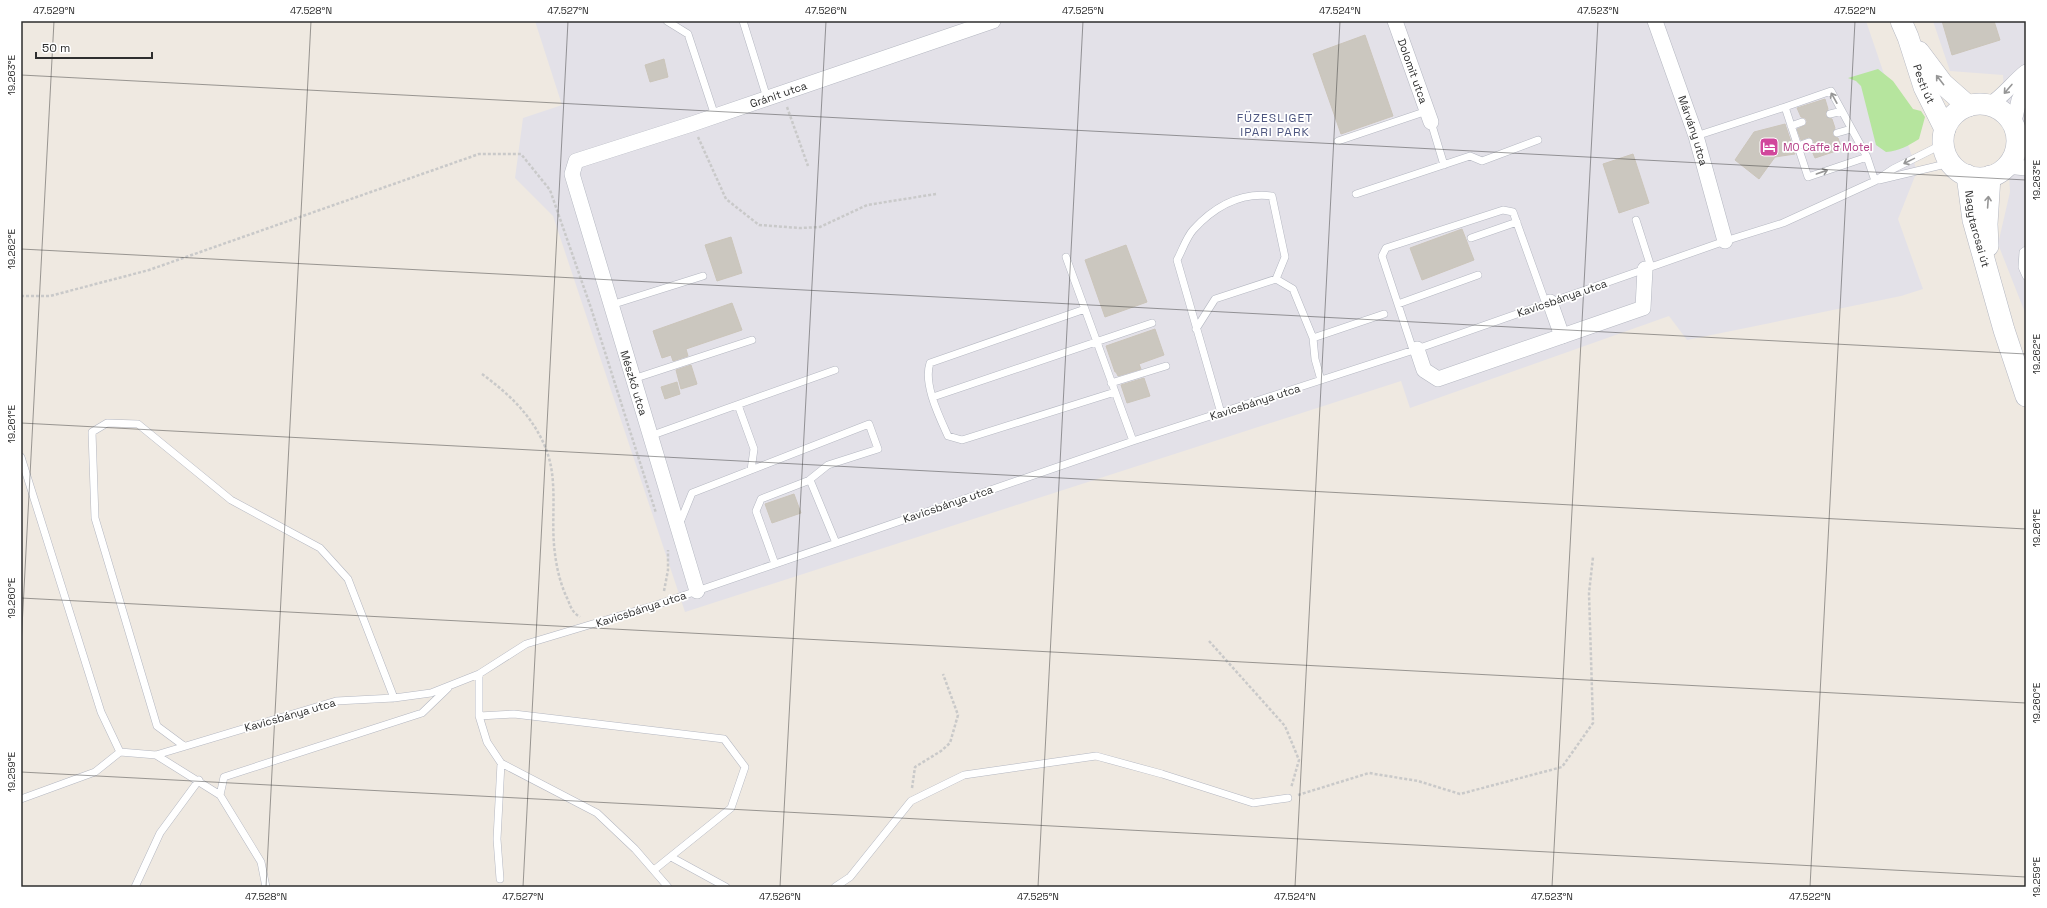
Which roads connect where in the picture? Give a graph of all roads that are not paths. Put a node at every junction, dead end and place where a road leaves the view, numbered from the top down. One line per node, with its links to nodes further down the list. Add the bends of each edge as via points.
1 (667, 21): 15 (lane, via 688,34)
2 (743, 21): 9 (lane)
3 (993, 21): 9 (street, Gránit utca)
4 (1395, 21): 16 (street, Dolomit utca)
5 (1655, 21): 21 (street, Márvány utca)
6 (1904, 29): 11 (main road, Pesti út, one-way to 6, via 1943,84); 26 (main road, Pesti út)
7 (2026, 72): 10 (street, one-way to 10, via 2011,84 1998,100)
8 (2026, 84): 22 (street, via 2019,100)
9 (767, 98): 15 (street, Gránit utca)
10 (1989, 105): 11 (main road); 22 (main road, via 2008,117)
11 (1968, 106): 26 (main road, via 1954,115)
12 (1785, 107): 13 (lane, one-way to 12, via 1831,92); 18 (lane); 21 (lane)
13 (1842, 111): 14 (lane); 19 (lane)
14 (1830, 114)
15 (715, 116): 31 (street, Gránit utca, via 576,161)
16 (1429, 116): 24 (lane); 29 (lane)
17 (1802, 122): 18 (lane)
18 (1791, 126): 27 (lane)
19 (1852, 129): 20 (lane); 28 (lane)
20 (1837, 133)
21 (1696, 136): 38 (street, Márvány utca)
22 (2019, 138): 30 (main road, Nagytarcsai út)
23 (1538, 140): 29 (lane, via 1482,161 1470,156)
24 (1338, 141)
25 (1809, 142): 27 (lane)
26 (1946, 145): 32 (main road, Nagytarcsai út); 33 (lane, Kavicsbánya utca); 33 (lane, Kavicsbánya utca, one-way to 33, via 1893,169)
27 (1798, 146): 28 (lane, one-way to 28, via 1808,177)
28 (1867, 157): 33 (lane)
29 (1444, 165): 34 (lane)
30 (2008, 170): 32 (main road, Nagytarcsai út, via 1978,178); 46 (main road, Nagytarcsai út, one-way to 30, via 1987,224)
31 (572, 174): 49 (street, Mészkő utca)
32 (1967, 175): 46 (main road, Nagytarcsai út, via 1972,220)
33 (1875, 181): 38 (lane, Kavicsbánya utca, via 1783,223)
34 (1356, 194)
35 (1636, 220): 41 (lane)
36 (1517, 222): 37 (lane); 47 (lane); 48 (lane, via 1513,212 1503,210 1386,248 1382,256)
37 (1471, 238)
38 (1725, 241): 41 (lane, Kavicsbánya utca)
39 (2026, 250): 44 (lane, via 2023,252 2022,267)
40 (1066, 257): 50 (lane)
41 (1648, 268): 47 (lane, Kavicsbánya utca); 54 (street, via 1643,308)
42 (1478, 275): 48 (lane)
43 (703, 276): 49 (lane)
44 (2026, 276)
45 (1276, 279): 53 (lane, via 1215,299); 53 (lane, via 1285,257 1272,196 1257,194 1225,203 1192,231 1177,260); 55 (lane, via 1293,289)
46 (1991, 283): 65 (main road, Nagytarcsai út)
47 (1548, 303): 54 (street); 58 (lane, Kavicsbánya utca)
48 (1398, 304): 58 (lane)
49 (611, 305): 61 (street, Mészkő utca)
50 (1085, 310): 57 (lane); 66 (lane, via 930,363 926,374)
51 (1384, 314): 55 (lane)
52 (1152, 323): 57 (lane)
53 (1196, 328): 68 (lane)
54 (1562, 336): 58 (street, via 1438,379 1424,370)
55 (1314, 338): 62 (lane, via 1315,359)
56 (752, 340): 61 (lane)
57 (1097, 342): 63 (lane); 66 (lane)
58 (1415, 350): 62 (lane, Kavicsbánya utca)
59 (1166, 366): 63 (lane)
60 (835, 370): 67 (lane)
61 (633, 379): 69 (street, Mészkő utca)
62 (1321, 380): 68 (lane, Kavicsbánya utca)
63 (1111, 383): 64 (lane)
64 (1115, 392): 66 (lane, via 962,440 948,436); 70 (lane)
65 (2026, 396)
66 (933, 397)
67 (738, 405): 69 (lane); 72 (lane, via 754,449)
68 (1220, 413): 70 (lane, Kavicsbánya utca)
69 (650, 436): 74 (street, Mészkő utca)
70 (1133, 441): 75 (lane, Kavicsbánya utca)
71 (21, 457): 83 (lane, via 101,712)
72 (751, 470): 73 (lane, via 869,424 878,449 828,465); 74 (lane, via 692,493)
73 (808, 481): 75 (lane, via 810,480); 76 (lane, via 761,499 756,511)
74 (678, 528): 77 (street, Mészkő utca)
75 (836, 543): 76 (lane, Kavicsbánya utca)
76 (775, 564): 77 (lane, Kavicsbánya utca)
77 (697, 591): 78 (lane, Kavicsbánya utca, via 526,644)
78 (479, 674): 79 (lane, Kavicsbánya utca); 81 (lane)
79 (450, 686): 80 (lane, Kavicsbánya utca, via 431,693); 87 (lane, via 422,714 224,778)
80 (394, 698): 82 (lane, Kavicsbánya utca, via 336,701); 82 (lane, via 348,579 320,548 231,500 138,424 107,423 92,432 95,518 157,726)
81 (479, 716): 85 (lane, via 487,742); 90 (lane, via 514,714 724,739 745,767 731,808)
82 (184, 746): 84 (lane, Kavicsbánya utca)
83 (120, 752): 84 (lane, Kavicsbánya utca); 89 (lane, via 96,772)
84 (156, 755): 86 (lane)
85 (501, 763): 91 (lane, via 597,813 635,848); 92 (lane, via 497,839)
86 (199, 780): 87 (lane); 93 (lane, via 160,833)
87 (220, 794): 94 (lane, via 261,862)
88 (1288, 798): 97 (lane, via 1253,803 1096,756 964,775 911,801 850,877)
89 (21, 799)
90 (671, 857): 91 (lane); 96 (lane)
91 (654, 870): 95 (lane)
92 (500, 879)
93 (135, 887)
94 (266, 887)
95 (668, 887)
96 (726, 887)
97 (835, 887)

